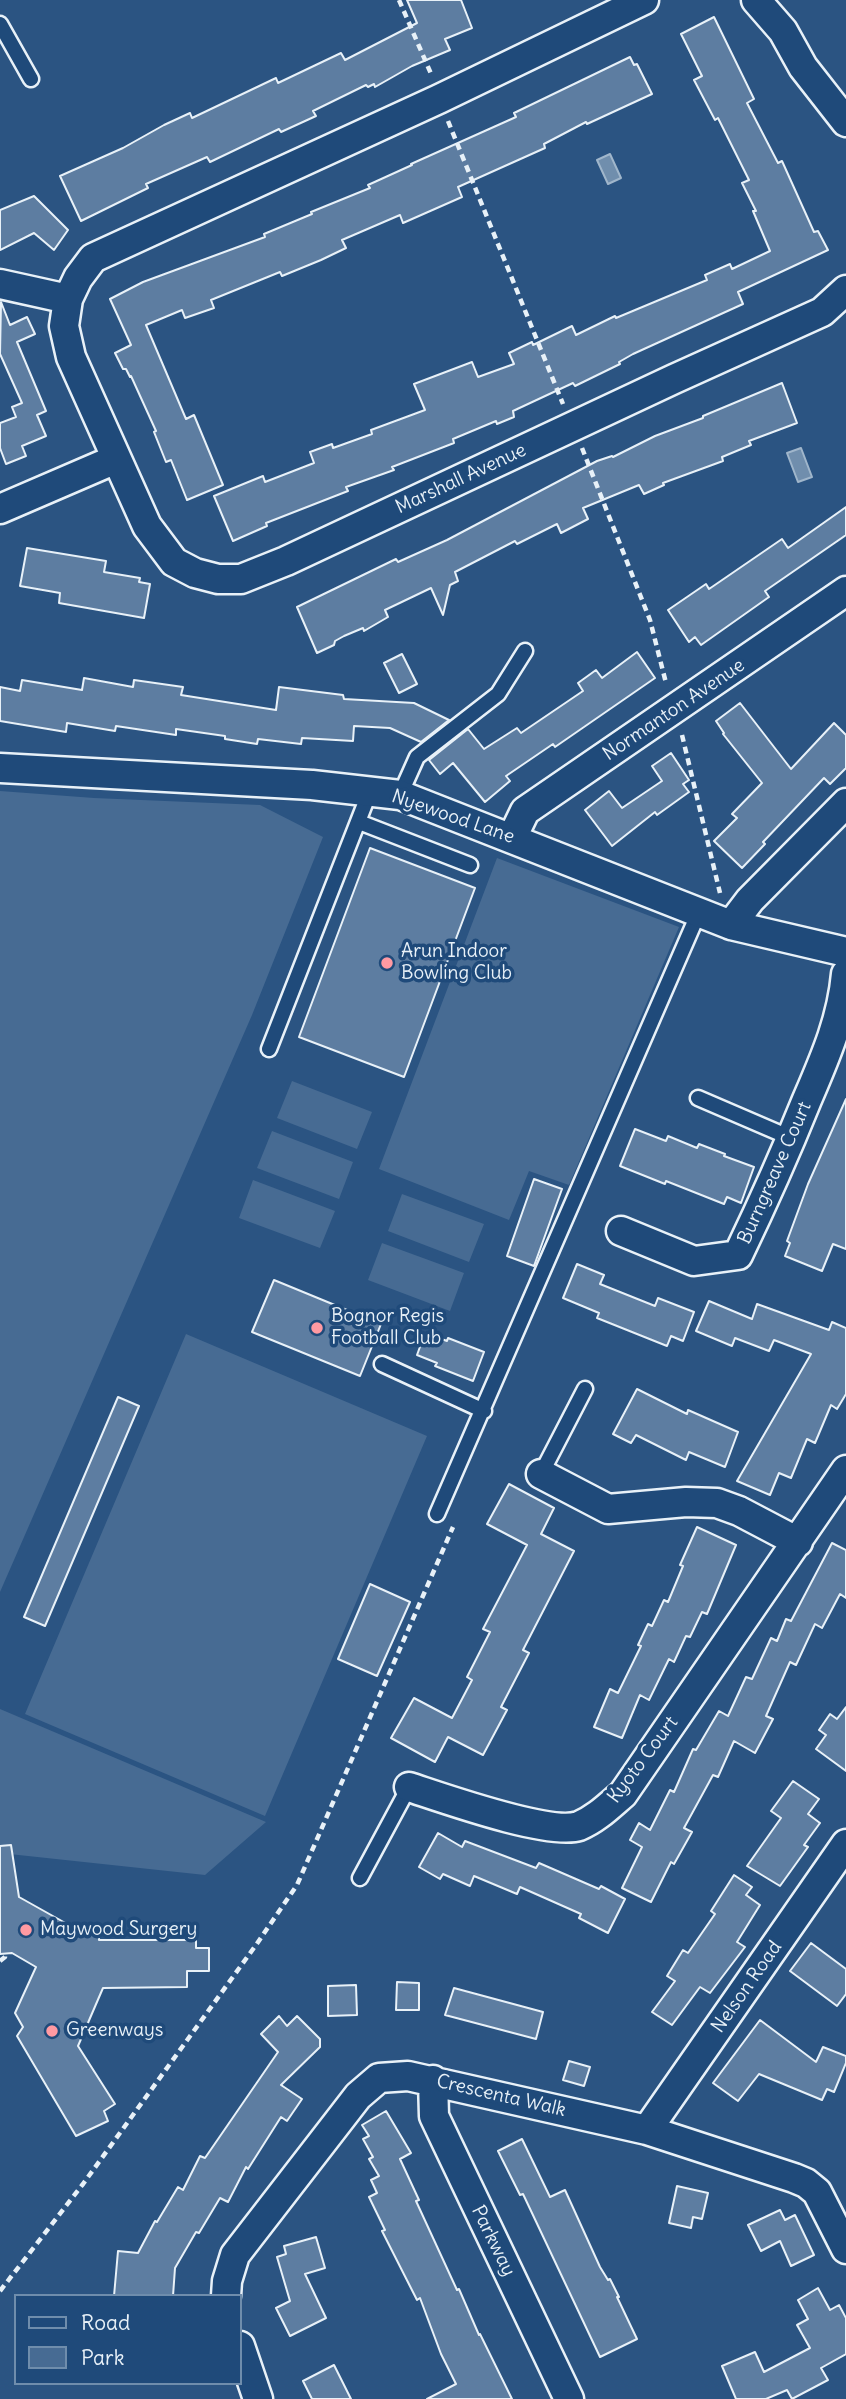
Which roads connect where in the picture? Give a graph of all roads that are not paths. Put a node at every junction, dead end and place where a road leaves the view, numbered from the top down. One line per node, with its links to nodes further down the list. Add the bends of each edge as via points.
1 (645, 0): 8 (street, Marshall Avenue, via 93,258)
2 (755, 0): 5 (street, via 783,31 803,67)
3 (0, 24): 4 (lane)
4 (31, 79)
5 (846, 122)
6 (0, 284): 8 (street)
7 (846, 290): 9 (street, Marshall Avenue, via 822,312 241,579 218,579 174,562 147,526)
8 (68, 299): 9 (street, Marshall Avenue, via 64,326 71,357)
9 (116, 459): 10 (street)
10 (0, 509)
11 (846, 591): 18 (street, Normanton Avenue, via 525,811)
12 (525, 651): 15 (lane, via 498,694 417,757)
13 (0, 768): 14 (street, Nyewood Lane)
14 (370, 791): 15 (street, Nyewood Lane); 17 (lane)
15 (400, 795): 18 (street, Nyewood Lane)
16 (846, 803): 21 (street)
17 (359, 822): 19 (lane); 24 (lane)
18 (512, 838): 20 (street, Nyewood Lane)
19 (470, 865)
20 (699, 912): 21 (street, Nyewood Lane); 30 (lane)
21 (731, 925): 22 (street, Nyewood Lane)
22 (846, 952)
23 (846, 974): 26 (street, Burngreave Court, via 836,1031)
24 (269, 1049)
25 (698, 1098): 26 (lane)
26 (791, 1138): 27 (street, Burngreave Court, via 738,1255 694,1261)
27 (621, 1231)
28 (382, 1364): 30 (lane)
29 (585, 1389): 32 (lane)
30 (484, 1411): 33 (lane)
31 (846, 1470): 34 (street, Kyoto Court)
32 (541, 1474): 34 (street, via 608,1509 717,1503)
33 (438, 1514)
34 (798, 1542): 35 (street, Kyoto Court, via 623,1794 602,1813 577,1827 544,1826)
35 (410, 1787): 37 (lane)
36 (846, 1844): 39 (street, Nelson Road)
37 (360, 1878)
38 (433, 2080): 39 (street, Crescenta Walk); 41 (street, Crescenta Walk, via 379,2078 358,2096 235,2255); 44 (street, Parkway, via 434,2116)
39 (648, 2130): 40 (street, Crescenta Walk, via 806,2183 817,2192)
40 (846, 2249)
41 (226, 2294)
42 (242, 2352): 43 (street)
43 (258, 2399)
44 (569, 2399)

